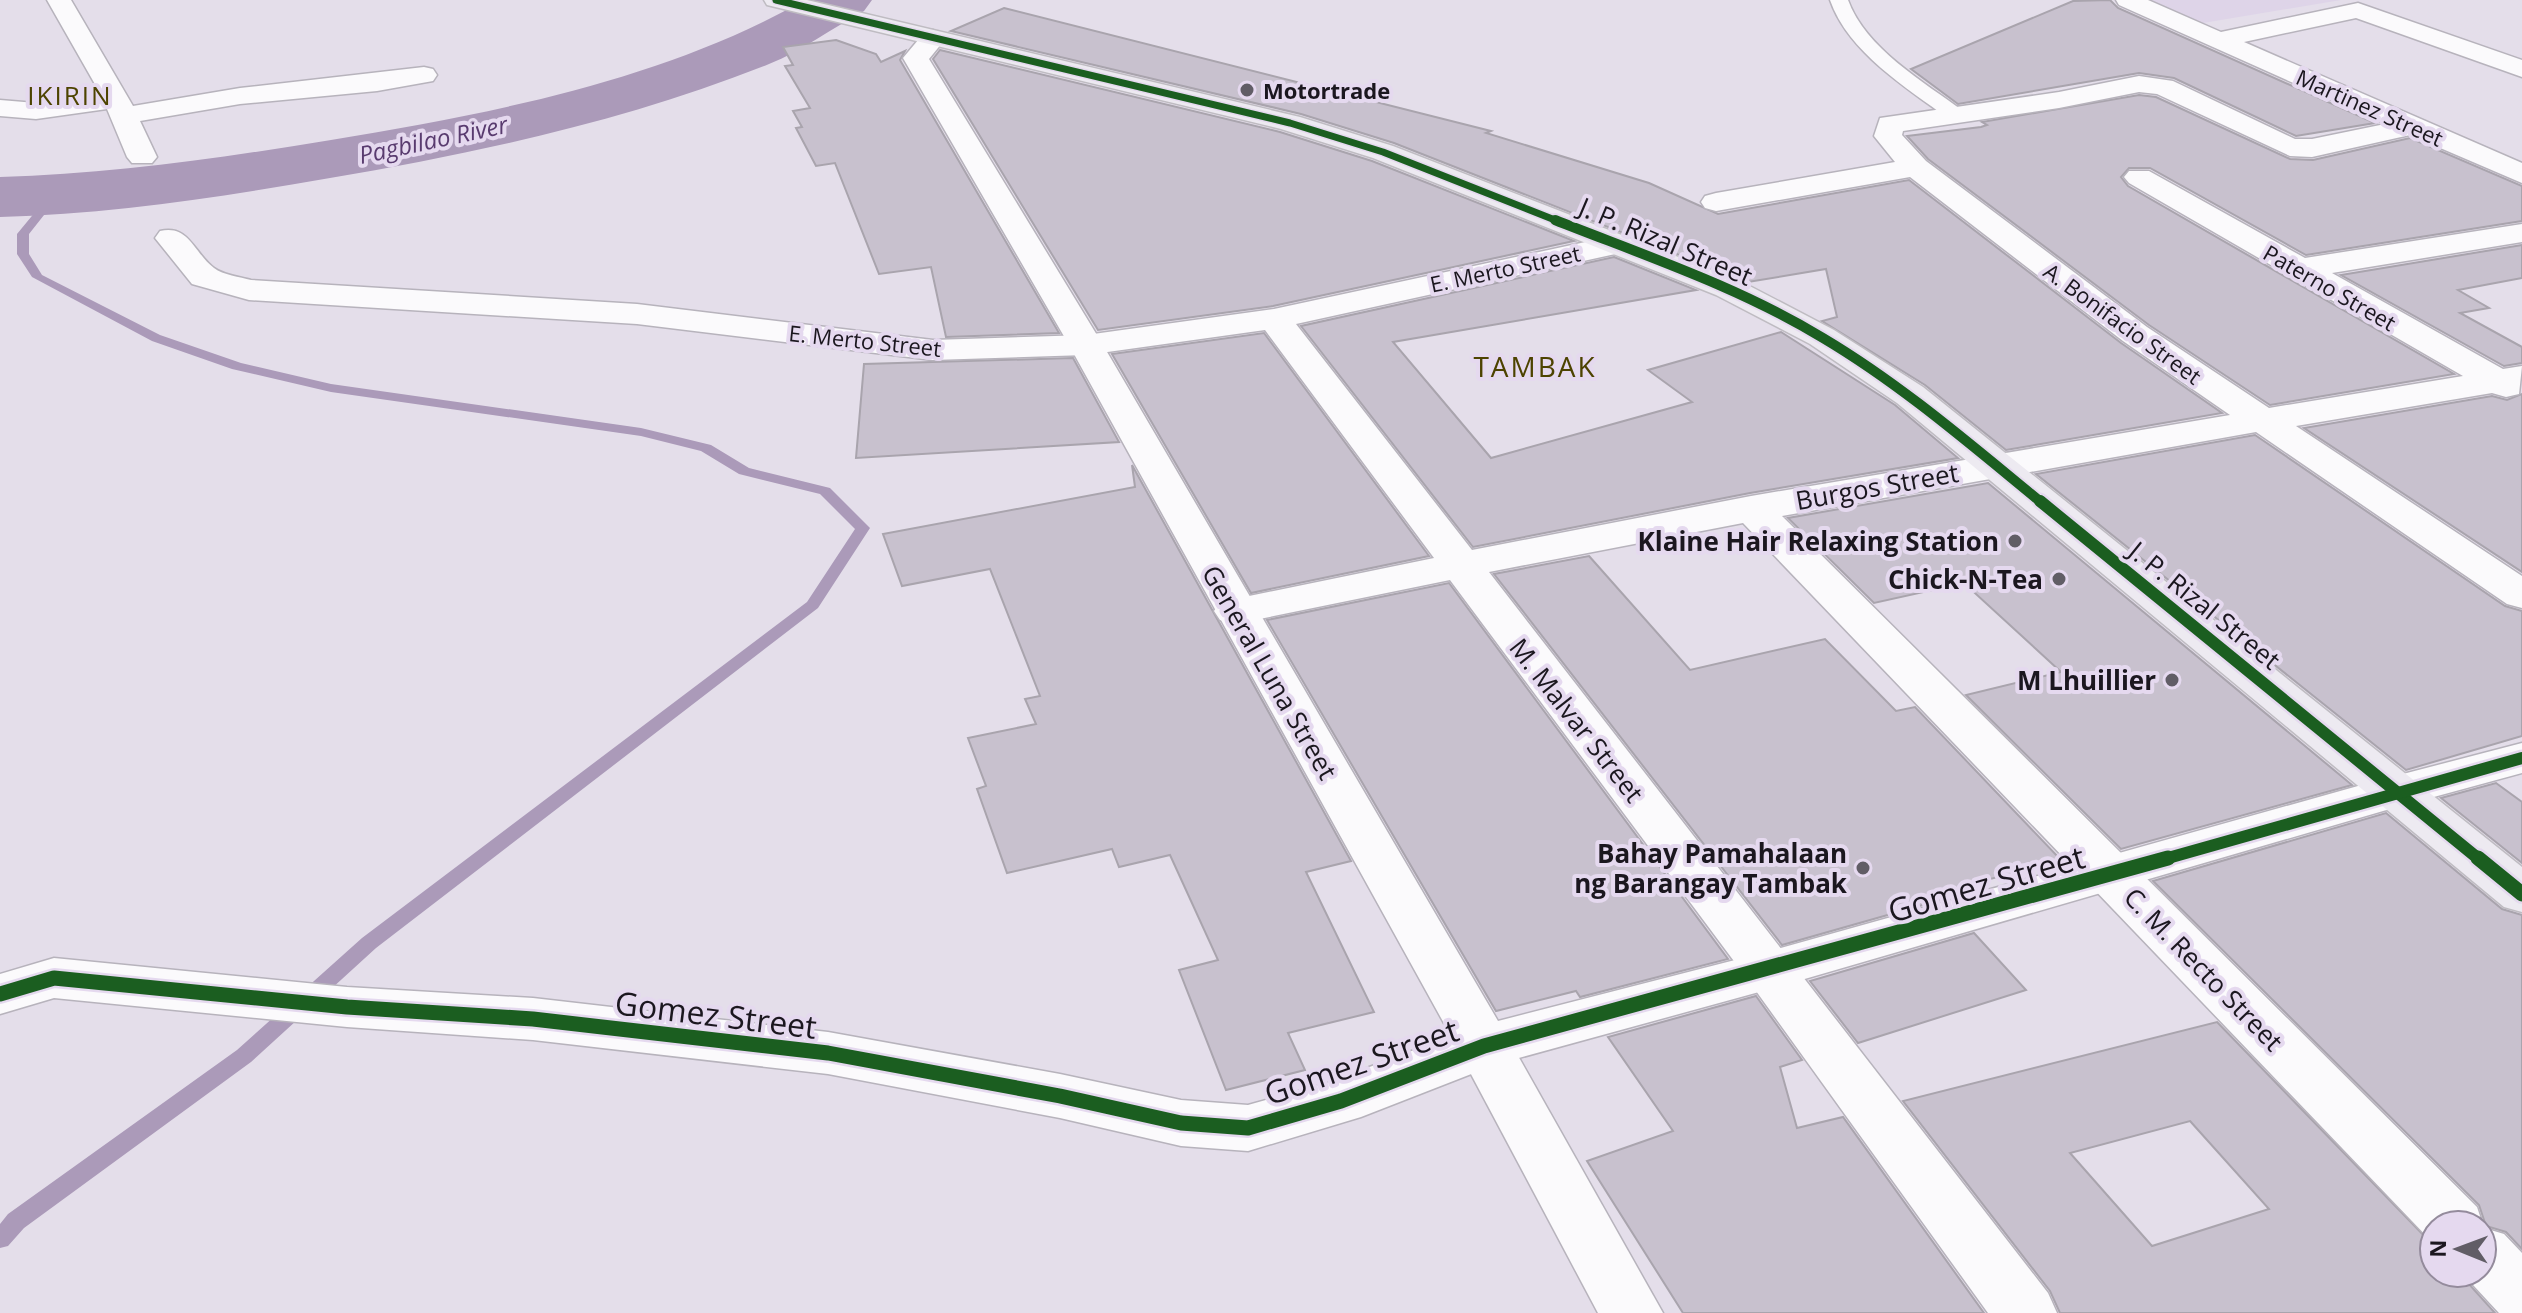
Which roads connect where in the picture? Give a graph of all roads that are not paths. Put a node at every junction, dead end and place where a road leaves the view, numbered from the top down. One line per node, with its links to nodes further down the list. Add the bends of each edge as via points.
1 (59, 0): 9 (street)
2 (776, 0): 5 (main road, J. P. Rizal Street)
3 (1839, 0): 11 (lane, via 1843,13 1884,61)
4 (2128, 0): 6 (street, Martinez Street)
5 (933, 38): 20 (main road, J. P. Rizal Street, via 1304,127 1383,152); 23 (street, General Luna Street, via 916,58)
6 (2217, 40): 7 (street, via 2358,10); 12 (street, Martinez Street)
7 (2522, 69)
8 (424, 75): 9 (street)
9 (120, 107): 10 (street); 13 (street)
10 (0, 108)
11 (1956, 115): 12 (street, A. Bonifacio Street, via 2150,84 2290,147 2312,148); 14 (street, A. Bonifacio Street, via 1890,124 1888,136)
12 (2413, 126): 15 (street, Martinez Street)
13 (142, 157)
14 (1916, 167): 17 (street); 25 (street, A. Bonifacio Street)
15 (2522, 174)
16 (2139, 177): 21 (street, Paterno Street)
17 (1716, 202)
18 (2522, 233): 21 (street)
19 (171, 238): 23 (street, E. Merto Street, via 204,277 249,290 637,314 933,350)
20 (1618, 244): 22 (street, E. Merto Street); 26 (main road, J. P. Rizal Street, via 1728,288 1822,337 1910,395)
21 (2299, 269): 24 (street, Paterno Street)
22 (1274, 319): 23 (street, E. Merto Street); 28 (street, M. Malvar Street)
23 (1086, 345): 30 (street, General Luna Street)
24 (2514, 384): 25 (street, Burgos Street)
25 (2256, 419): 26 (street, Burgos Street); 29 (street, A. Bonifacio Street)
26 (1999, 464): 27 (street, Burgos Street); 32 (main road, J. P. Rizal Street)
27 (1751, 508): 28 (street, Burgos Street); 33 (street, C. M. Recto Street)
28 (1458, 564): 30 (street, Burgos Street); 35 (street, M. Malvar Street)
29 (2522, 595)
30 (1235, 611): 37 (street, General Luna Street)
31 (2522, 758): 32 (street, Gomez Street)
32 (2397, 791): 33 (street, Gomez Street); 34 (main road, J. P. Rizal Street)
33 (2112, 874): 35 (street, Gomez Street); 38 (street, C. M. Recto Street)
34 (2522, 894)
35 (1770, 970): 37 (street, Gomez Street); 42 (street, M. Malvar Street)
36 (0, 994): 37 (street, Gomez Street, via 54,978 533,1019 828,1053 1181,1123 1248,1128 1341,1101)
37 (1484, 1046): 41 (street, General Luna Street)
38 (2439, 1209)
39 (2498, 1269): 40 (street)
40 (2522, 1294)
41 (1631, 1313)
42 (2025, 1313)

